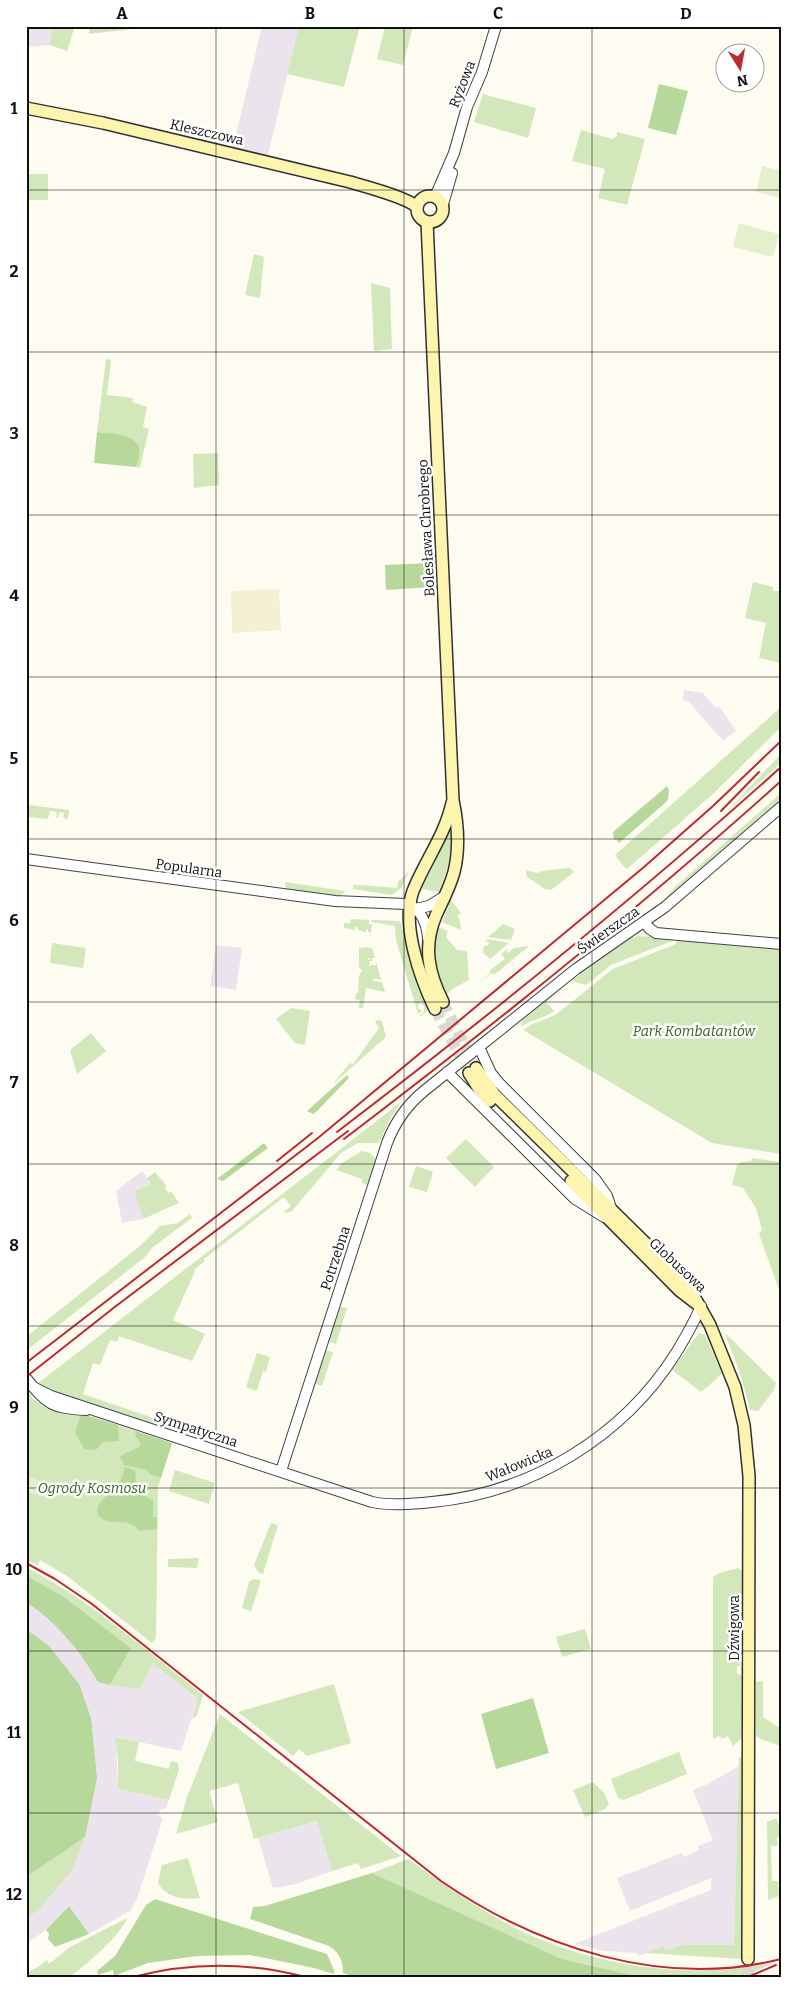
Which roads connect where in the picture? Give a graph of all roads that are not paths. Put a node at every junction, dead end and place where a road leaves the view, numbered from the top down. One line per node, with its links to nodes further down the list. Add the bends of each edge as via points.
1 (496, 26): 4 (street, Ryżowa, via 467,107 454,152 455,164)
2 (26, 108): 3 (main road, Kleszczowa, via 104,123)
3 (379, 190): 4 (main road, Kleszczowa, via 390,189); 5 (main road, Kleszczowa)
4 (434, 200): 5 (main road, via 419,202); 6 (main road, via 442,215)
5 (417, 208): 6 (main road, via 419,216)
6 (431, 222): 7 (main road, Bolesława Chrobrego, via 432,251 429,255)
7 (453, 800): 10 (main road, Bolesława Chrobrego, via 457,852); 11 (main road, Bolesława Chrobrego, via 445,826 414,889)
8 (781, 808): 12 (street, Świerszcza)
9 (26, 859): 11 (street, Popularna, via 365,907)
10 (445, 896): 11 (street, Popularna, via 433,904); 13 (main road, Bolesława Chrobrego)
11 (412, 908): 13 (street, via 425,923); 13 (main road, Bolesława Chrobrego, via 412,938 420,975 439,1005 427,956)
12 (644, 922): 14 (street, via 656,933); 15 (street, Świerszcza, via 584,963)
13 (428, 940)
14 (781, 944)
15 (479, 1047): 17 (street, Świerszcza); 18 (street, via 499,1083 595,1179 607,1196)
16 (473, 1070): 18 (main road, Globusowa)
17 (448, 1072): 18 (street, via 575,1199 592,1211); 21 (street, Potrzebna, via 411,1102 389,1136)
18 (609, 1213): 19 (main road, Globusowa, via 687,1284)
19 (701, 1306): 21 (street, Wałowicka, via 671,1360 635,1404 584,1448 515,1483 445,1501 387,1504 372,1502); 22 (main road, Dźwigowa, via 735,1387 748,1455)
20 (30, 1384): 21 (street, Sympatyczna, via 44,1400 59,1407 102,1412)
21 (281, 1471)
22 (748, 1959)

